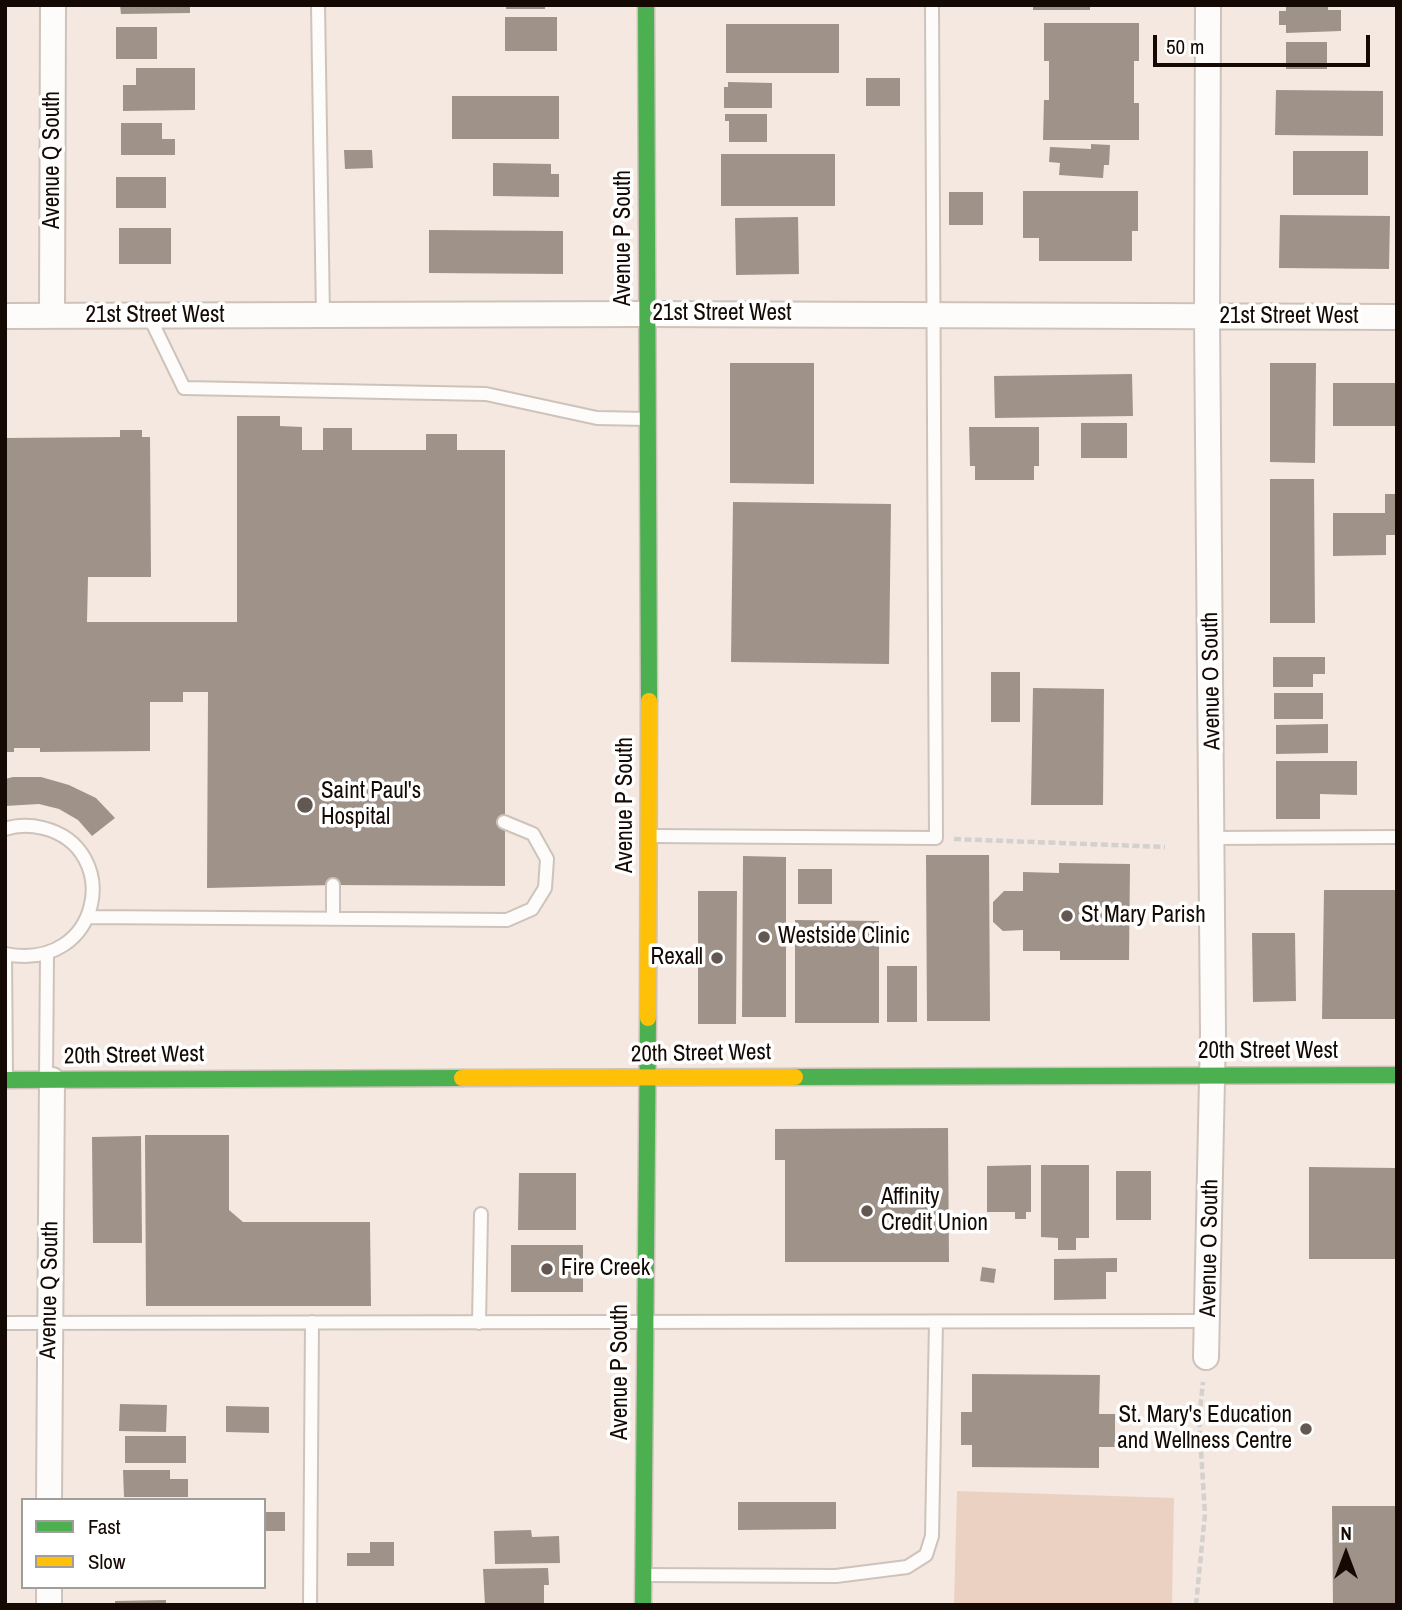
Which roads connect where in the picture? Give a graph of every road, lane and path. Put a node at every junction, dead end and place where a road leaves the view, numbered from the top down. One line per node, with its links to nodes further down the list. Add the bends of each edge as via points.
1 (53, 5): 7 (street, Avenue Q South)
2 (318, 5): 11 (lane)
3 (646, 5): 6 (main road, Avenue P South)
4 (932, 5): 8 (lane)
5 (1208, 5): 13 (street, Avenue O South)
6 (647, 314): 8 (street, 21st Street West); 11 (street, 21st Street West); 14 (main road, Avenue P South)
7 (52, 315): 9 (street, 21st Street West); 10 (street, 21st Street West)
8 (933, 315): 13 (street, 21st Street West); 19 (lane)
9 (5, 316)
10 (149, 316): 11 (street, 21st Street West); 14 (lane, via 184,388 486,394 597,418)
11 (323, 317)
12 (1397, 317): 13 (street, 21st Street West)
13 (1207, 318): 20 (street, Avenue O South)
14 (648, 419): 17 (main road, Avenue P South)
15 (504, 822): 24 (lane, via 534,834 547,859 545,888 532,909 507,920)
16 (5, 830): 23 (lane, via 33,826 70,842 91,877)
17 (649, 836): 19 (lane); 29 (main road, Avenue P South)
18 (1397, 837): 20 (lane)
19 (936, 838): 21 (path)
20 (1213, 838): 27 (street, Avenue O South)
21 (1165, 847)
22 (333, 885): 24 (lane)
23 (88, 917): 24 (lane); 26 (lane, via 64,946)
24 (333, 918)
25 (5, 954): 26 (lane); 30 (lane)
26 (47, 955): 31 (lane)
27 (1213, 1074): 28 (main road, 20th Street West); 29 (main road, 20th Street West); 33 (street, Avenue O South)
28 (1397, 1074)
29 (646, 1077): 31 (main road, 20th Street West); 39 (main road, Avenue P South)
30 (6, 1080): 31 (main road, 20th Street West)
31 (49, 1080): 37 (street, Avenue Q South)
32 (481, 1214): 38 (lane)
33 (1208, 1321): 35 (lane); 40 (street, Avenue O South)
34 (312, 1322): 37 (lane); 38 (lane); 44 (lane)
35 (936, 1322): 39 (lane); 43 (lane, via 932,1536 926,1555 907,1567 836,1576)
36 (5, 1323): 37 (lane)
37 (50, 1323): 42 (street, Avenue Q South)
38 (480, 1323): 39 (lane)
39 (643, 1323): 43 (main road, Avenue P South)
40 (1206, 1357)
41 (1200, 1408): 46 (path, via 1205,1514)
42 (49, 1498)
43 (643, 1575): 45 (main road, Avenue P South)
44 (310, 1605)
45 (643, 1605)
46 (1196, 1605)

